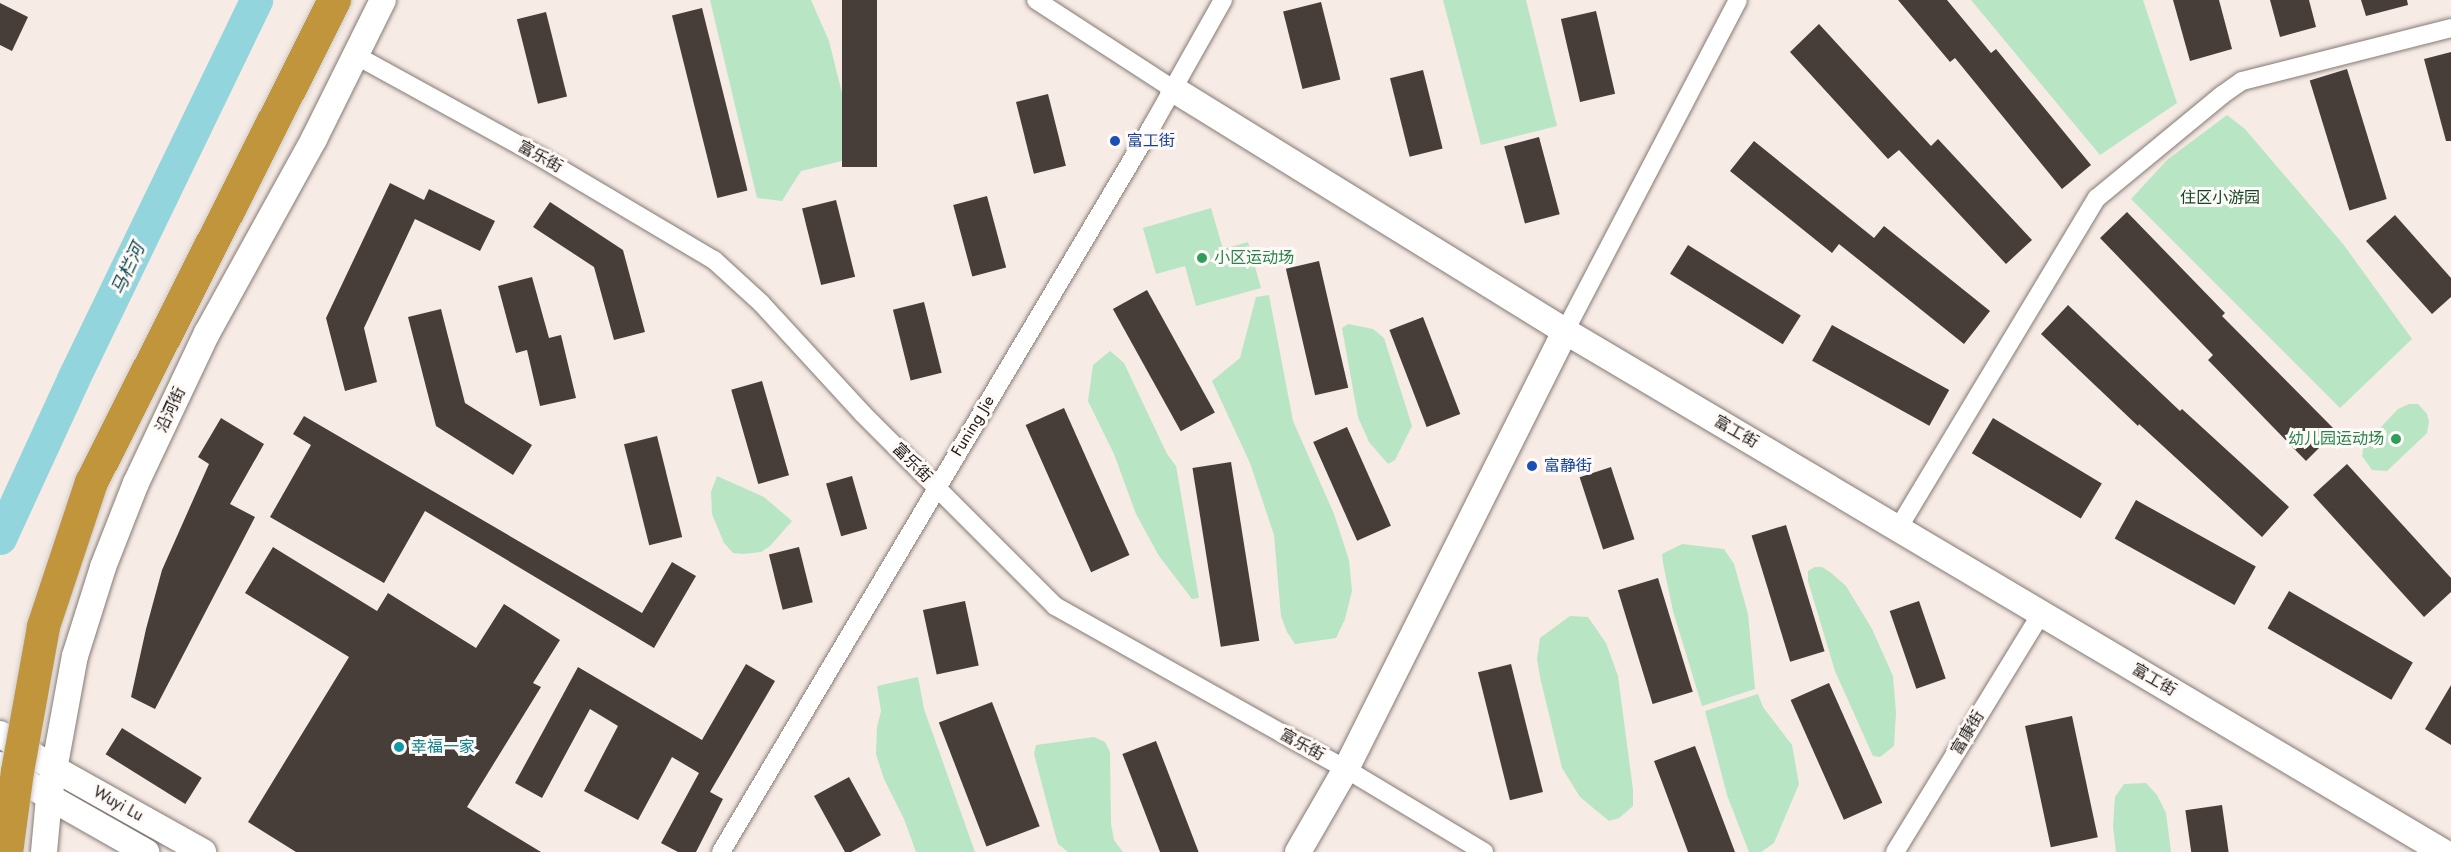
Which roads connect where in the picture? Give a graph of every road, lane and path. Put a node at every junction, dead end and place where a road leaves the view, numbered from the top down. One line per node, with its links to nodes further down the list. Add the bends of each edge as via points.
1 (312, 0): 18 (highway, via 77,476 28,622)
2 (334, 0): 20 (highway, bridge, via 91,482 43,626)
3 (383, 0): 8 (street, 沿河街)
4 (1036, 0): 9 (street, 富工街)
5 (1223, 0): 9 (street, Funing Jie)
6 (1738, 0): 10 (street)
7 (2451, 28): 12 (street, via 2242,81 2097,198)
8 (355, 55): 11 (street, 富乐街, via 542,158 714,260 761,303); 16 (street, 沿河街, via 314,139 207,333 136,483 103,567 75,656)
9 (1173, 89): 10 (street, 富工街); 11 (street, Funing Jie)
10 (1565, 331): 12 (street, 富工街); 17 (street)
11 (936, 487): 17 (street, 富乐街, via 1055,606); 24 (street, Funing Jie)
12 (1899, 527): 13 (street, 富工街)
13 (2041, 614): 27 (street, 富康街); 28 (street, 富工街)
14 (0, 734): 16 (street, Wuyi Lu)
15 (0, 765): 19 (street, Wuyi Lu)
16 (55, 769): 19 (street, 沿河街); 23 (street, Wuyi Lu)
17 (1346, 769): 25 (street); 26 (street, 富乐街)
18 (0, 778)
19 (41, 792): 21 (street, 沿河街); 22 (street, Wuyi Lu)
20 (6, 852)
21 (44, 852)
22 (146, 852)
23 (204, 852)
24 (721, 852)
25 (1298, 852)
26 (1484, 852)
27 (1895, 852)
28 (2443, 852)

